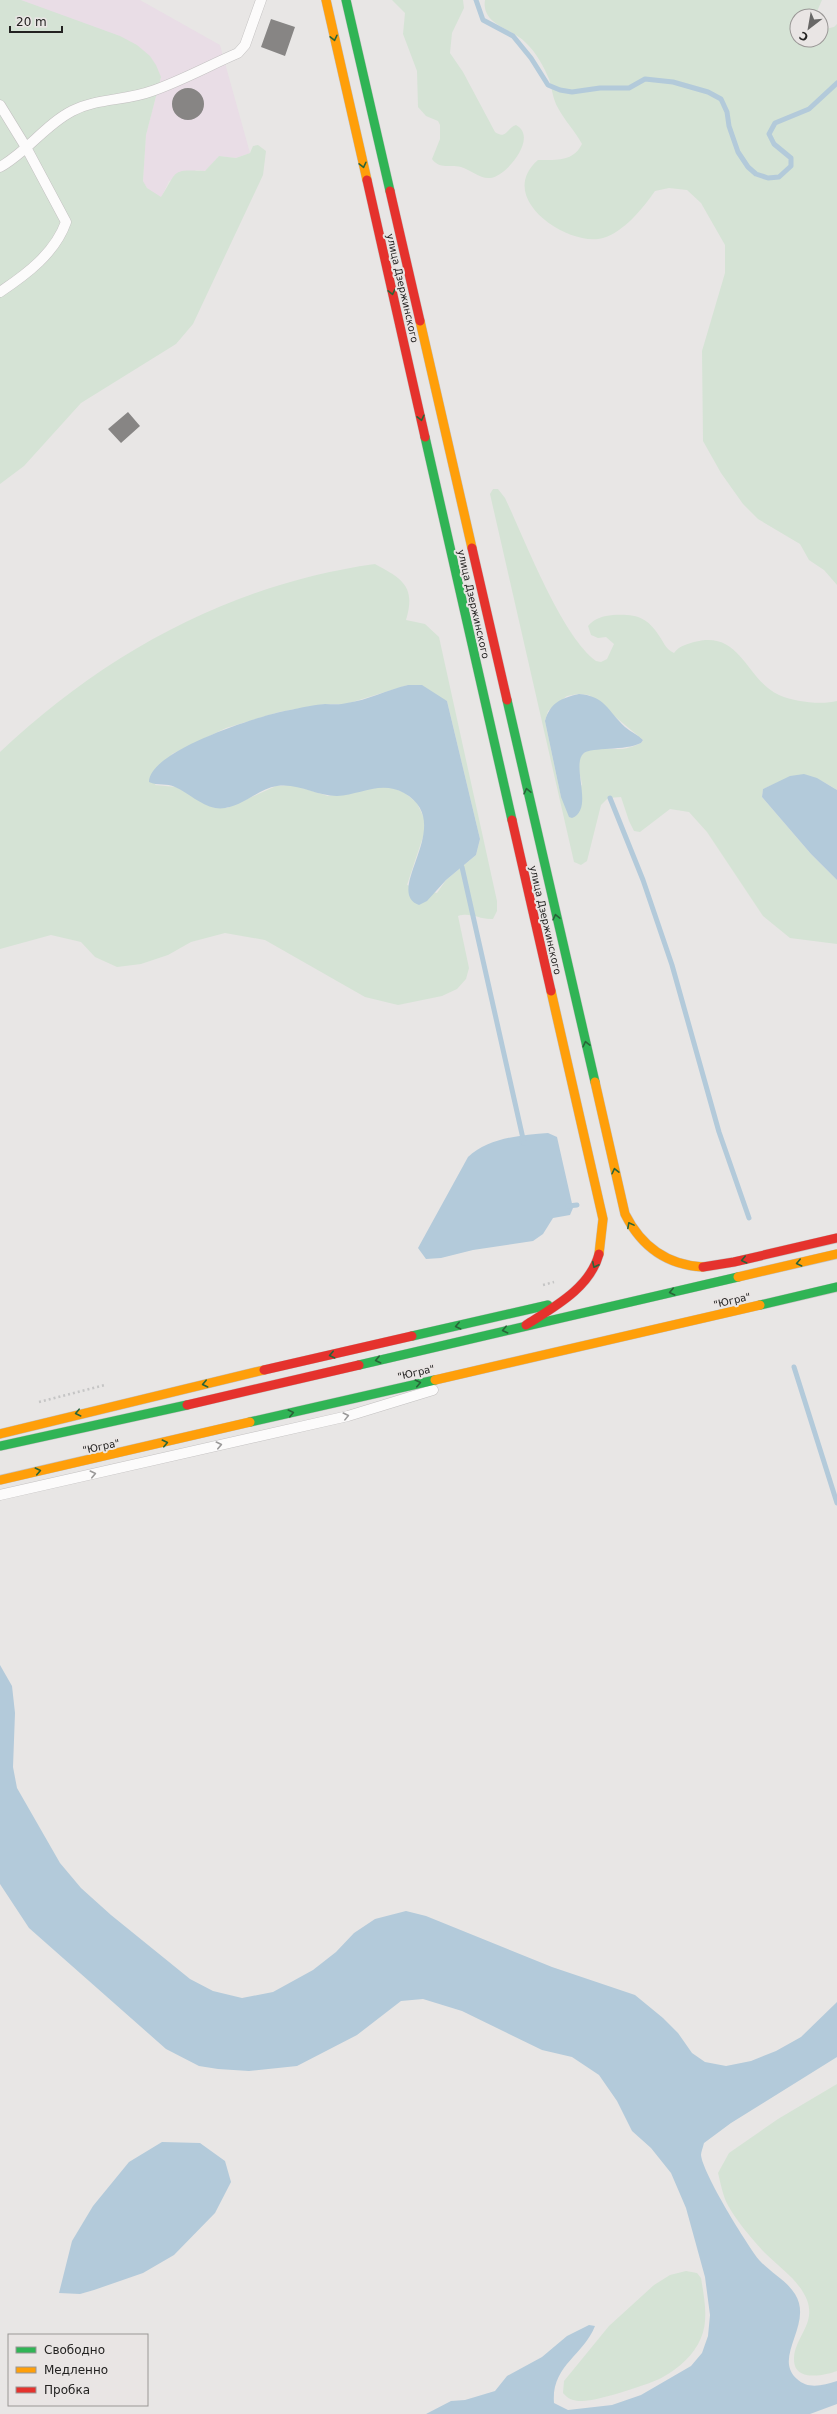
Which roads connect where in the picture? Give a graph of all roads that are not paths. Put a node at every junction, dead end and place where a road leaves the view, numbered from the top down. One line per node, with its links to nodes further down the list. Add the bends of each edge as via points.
1 (261, 0): 5 (lane, via 245,45 238,53 152,91 92,103 74,110 62,116)
2 (326, 0): 13 (main road, улица Дзержинского, one-way to 13, via 602,1213 604,1232 599,1257 587,1279)
3 (346, 0): 10 (main road, улица Дзержинского, one-way to 3, via 665,1257 642,1241 629,1225 623,1209)
4 (0, 105): 5 (lane)
5 (27, 149): 6 (lane); 7 (lane, via 66,222 45,256 24,276)
6 (0, 168)
7 (0, 292)
8 (837, 1238): 10 (main road, one-way to 10, via 723,1265)
9 (837, 1254): 11 (main road, "Югра", one-way to 11)
10 (689, 1266): 11 (main road)
11 (742, 1276): 14 (main road, "Югра", one-way to 14)
12 (837, 1287): 15 (main road, "Югра")
13 (564, 1300): 14 (main road, улица Дзержинского); 16 (main road, one-way to 16)
14 (526, 1325): 17 (main road, "Югра", one-way to 17, via 122,1420)
15 (561, 1350): 18 (main road, "Югра", one-way to 15); 19 (lane, one-way to 15, via 348,1416)
16 (0, 1434)
17 (0, 1446)
18 (0, 1480)
19 (0, 1495)

